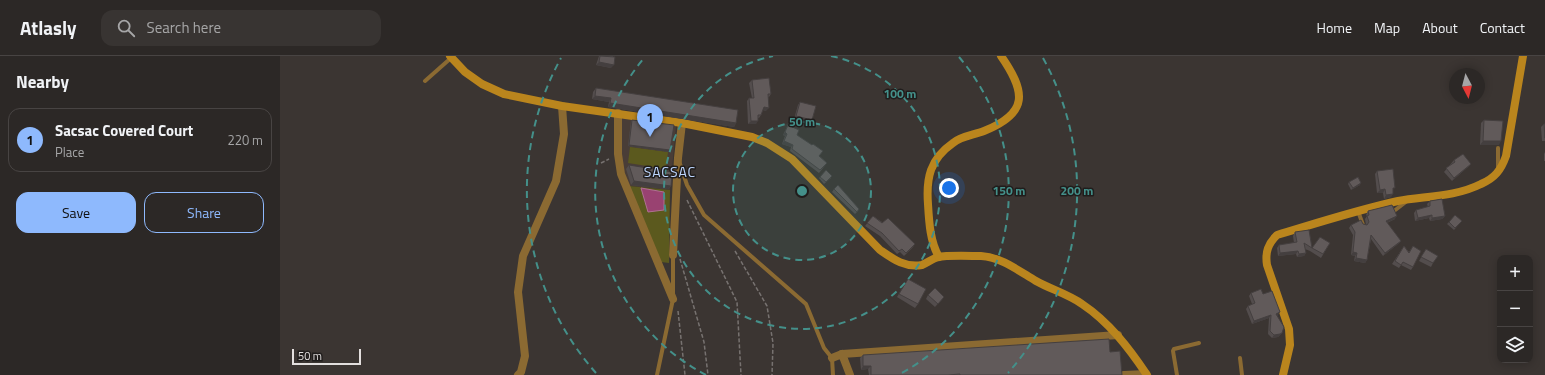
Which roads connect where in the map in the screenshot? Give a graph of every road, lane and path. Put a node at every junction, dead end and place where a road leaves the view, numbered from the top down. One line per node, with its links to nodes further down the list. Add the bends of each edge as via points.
1 (1001, 56): 18 (street, via 1018,86 1019,98 1014,112 1000,124 953,142 930,168 926,187 929,223)
2 (1523, 56): 10 (street, via 1506,156)
3 (450, 57): 4 (lane); 5 (street, via 482,84 504,94)
4 (425, 81)
5 (562, 106): 6 (street); 27 (street, via 564,134 556,181 523,256 518,292 525,356)
6 (618, 113): 7 (street); 19 (street, via 620,174)
7 (682, 123): 9 (street); 18 (street, via 752,137 792,159 880,250 894,260 908,266 922,265)
8 (1498, 148): 10 (lane)
9 (678, 158): 11 (lane); 17 (street)
10 (1498, 174): 12 (street, via 1461,193)
11 (687, 185): 24 (lane, via 704,215 806,304 824,348); 31 (path, via 686,197 737,302)
12 (1409, 200): 13 (street); 14 (lane)
13 (1358, 211): 15 (lane); 38 (street, via 1277,235 1270,241 1267,265 1289,329 1290,345)
14 (1394, 211)
15 (1363, 225)
16 (735, 251): 32 (path, via 767,306 774,343)
17 (675, 254): 19 (lane); 30 (path, via 704,342)
18 (939, 257): 21 (street, via 982,256 995,259 1081,303)
19 (673, 299): 28 (lane)
20 (678, 309): 29 (path)
21 (1118, 335): 23 (street); 26 (street)
22 (1199, 343): 36 (lane, via 1174,349)
23 (842, 354): 24 (street); 34 (street)
24 (832, 358): 33 (lane)
25 (1240, 358): 37 (lane)
26 (1147, 374): 35 (street)
27 (518, 375)
28 (657, 375)
29 (685, 375)
30 (708, 375)
31 (741, 375)
32 (772, 375)
33 (833, 375)
34 (850, 375)
35 (1124, 375)
36 (1178, 375)
37 (1242, 375)
38 (1284, 375)

